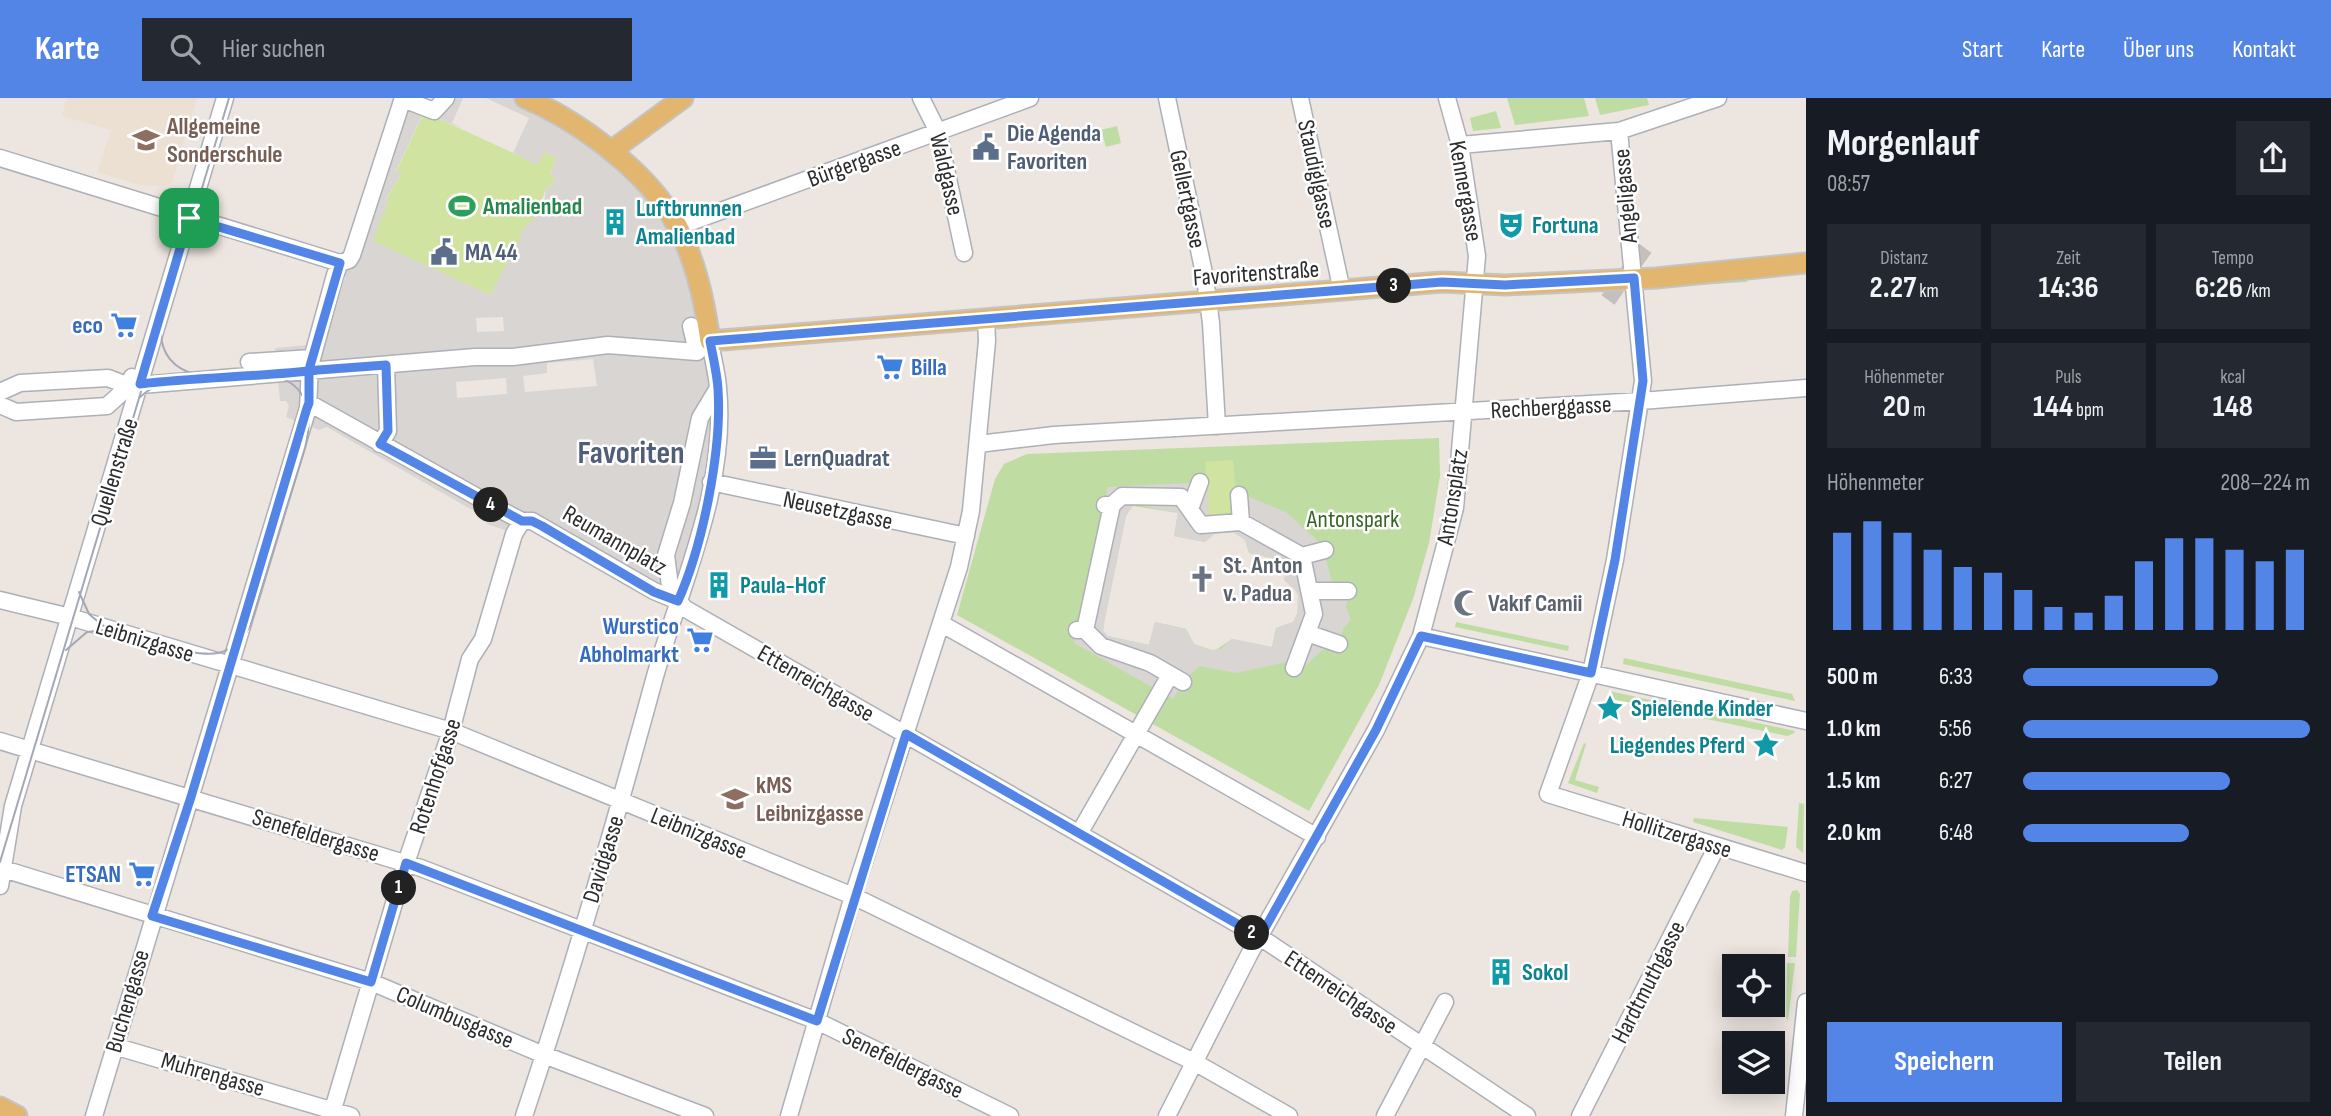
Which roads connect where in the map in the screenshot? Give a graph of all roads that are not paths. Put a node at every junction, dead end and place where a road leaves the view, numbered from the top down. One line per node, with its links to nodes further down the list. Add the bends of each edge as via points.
1 (225, 98): 17 (street, Quellenstraße)
2 (403, 98): 3 (street, via 434,111); 20 (street, via 352,255)
3 (446, 98)
4 (682, 98): 15 (main road)
5 (921, 98): 13 (street, Waldgasse)
6 (1030, 98): 13 (street, Bürgergasse)
7 (1167, 98): 25 (street, Gellertgasse)
8 (1300, 98): 24 (street, Staudiglgasse)
9 (1447, 98): 14 (street, Kennergasse)
10 (1718, 98): 12 (street)
11 (529, 99): 15 (main road, Reumannplatz)
12 (1619, 131): 14 (street); 22 (street, Angeligasse)
13 (938, 132): 18 (street, Bürgergasse); 19 (street, Waldgasse)
14 (1460, 145): 23 (street, Kennergasse, via 1477,256)
15 (611, 151): 18 (main road, Reumannplatz, via 653,192)
16 (0, 158): 17 (street)
17 (189, 218): 20 (street); 33 (street, Quellenstraße)
18 (677, 227): 28 (main road, Reumannplatz, via 697,280)
19 (964, 253)
20 (340, 263): 31 (street)
21 (1806, 263): 22 (main road, Favoritenstraße)
22 (1634, 278): 23 (main road, Favoritenstraße); 37 (street, Angeligasse)
23 (1474, 285): 24 (main road, Favoritenstraße, via 1442,282); 40 (street, Kennergasse)
24 (1342, 291): 25 (main road, Favoritenstraße)
25 (1208, 301): 26 (main road, Favoritenstraße); 41 (street, Gellertgasse)
26 (986, 319): 28 (main road, Favoritenstraße); 43 (street)
27 (691, 326): 32 (street, via 697,352 608,345 513,358)
28 (710, 341): 34 (street, Reumannplatz)
29 (139, 357): 33 (street)
30 (249, 362): 31 (street)
31 (311, 365): 32 (street); 33 (street); 38 (street)
32 (386, 365): 42 (street, via 388,431)
33 (134, 385): 36 (street, via 108,378 20,383); 39 (street, via 107,406 16,412); 57 (street, Quellenstraße)
34 (718, 388): 44 (street, Reumannplatz); 56 (street, Reumannplatz, via 700,418 666,555 670,586)
35 (1806, 388): 37 (street, Rechberggasse)
36 (0, 392)
37 (1641, 401): 40 (street, Rechberggasse); 64 (street, Angeligasse)
38 (309, 403): 42 (street, Reumannplatz); 62 (street, Buchengasse)
39 (0, 405)
40 (1464, 411): 41 (street, Antonsplatz); 60 (street, Antonsplatz, via 1455,508)
41 (1217, 426): 43 (street, Antonsplatz)
42 (380, 444): 48 (street, Reumannplatz)
43 (978, 444): 50 (street)
44 (711, 482): 50 (street, Neusetzgasse); 56 (street, Reumannplatz, via 690,572)
45 (1200, 482): 47 (street)
46 (1239, 495): 49 (street)
47 (1190, 509): 49 (street, via 1202,525); 68 (street, via 1181,497 1122,496 1109,505 1107,566 1081,630 1101,646 1150,663 1177,679)
48 (522, 521): 56 (street, Reumannplatz, via 532,521 654,592); 66 (street, Rotenhofgasse, via 482,639 470,659)
49 (1241, 522): 52 (street)
50 (966, 536): 58 (street)
51 (1325, 550): 52 (street)
52 (1302, 556): 53 (street)
53 (1310, 590): 54 (street); 59 (street, via 1314,614)
54 (1348, 592)
55 (0, 600): 57 (street, Leibnizgasse)
56 (678, 601): 67 (street, Ettenreichgasse); 73 (street, Davidgasse)
57 (70, 617): 62 (street, Leibnizgasse); 70 (street, Quellenstraße)
58 (942, 624): 67 (street); 68 (street)
59 (1307, 633): 61 (street); 63 (street)
60 (1421, 636): 64 (street); 77 (street, Antonsplatz, via 1383,718)
61 (1339, 644)
62 (229, 665): 66 (street, Leibnizgasse); 72 (street, Buchengasse)
63 (1294, 668)
64 (1591, 673): 65 (street); 71 (street, Angeligasse)
65 (1806, 721)
66 (451, 731): 73 (street, Leibnizgasse); 80 (street, Rotenhofgasse)
67 (906, 734): 76 (street, Ettenreichgasse); 84 (street)
68 (1134, 734): 76 (street); 77 (street)
69 (0, 741): 70 (street, Senefeldergasse)
70 (32, 748): 72 (street, Senefeldergasse); 74 (street, Quellenstraße)
71 (1548, 794): 79 (street, Hollitzergasse)
72 (191, 797): 80 (street, Senefeldergasse); 85 (street, Buchengasse)
73 (621, 801): 84 (street, Leibnizgasse); 86 (street, Davidgasse)
74 (13, 806): 75 (street, Quellenstraße); 78 (street); 81 (street, Quellenstraße)
75 (0, 831)
76 (1080, 832): 87 (street, Ettenreichgasse)
77 (1317, 837): 87 (street, Antonsplatz)
78 (0, 839)
79 (1716, 848): 82 (street, Hollitzergasse); 109 (street, Hardtmuthgasse)
80 (406, 863): 86 (street, Senefeldergasse); 88 (street, Rotenhofgasse)
81 (2, 869): 83 (street, Quellenstraße); 85 (street, Columbusgasse)
82 (1806, 873)
83 (0, 886)
84 (853, 896): 91 (street); 95 (street, Leibnizgasse)
85 (152, 916): 88 (street, Columbusgasse); 92 (street, Buchengasse)
86 (582, 932): 91 (street, Senefeldergasse); 94 (street, Davidgasse)
87 (1260, 937): 93 (street, Ettenreichgasse); 95 (street, Antonsplatz)
88 (371, 982): 94 (street, Columbusgasse); 97 (street, Rotenhofgasse)
89 (1445, 1002): 93 (street)
90 (1806, 1002): 110 (street)
91 (817, 1021): 103 (street); 104 (street, Senefeldergasse)
92 (114, 1046): 97 (street, Muhrengasse); 99 (street, Buchengasse)
93 (1421, 1046): 107 (street); 108 (street, Ettenreichgasse)
94 (544, 1055): 101 (street, Davidgasse); 102 (street, Columbusgasse)
95 (1196, 1063): 105 (street, Antonsplatz); 106 (street, Leibnizgasse)
96 (0, 1107): 98 (main road)
97 (332, 1112): 100 (street, Muhrengasse)
98 (17, 1116)
99 (94, 1116)
100 (352, 1116)
101 (524, 1116)
102 (705, 1116)
103 (789, 1116)
104 (1010, 1116)
105 (1167, 1116)
106 (1289, 1116)
107 (1385, 1116)
108 (1527, 1116)
109 (1580, 1116)
110 (1794, 1116)

